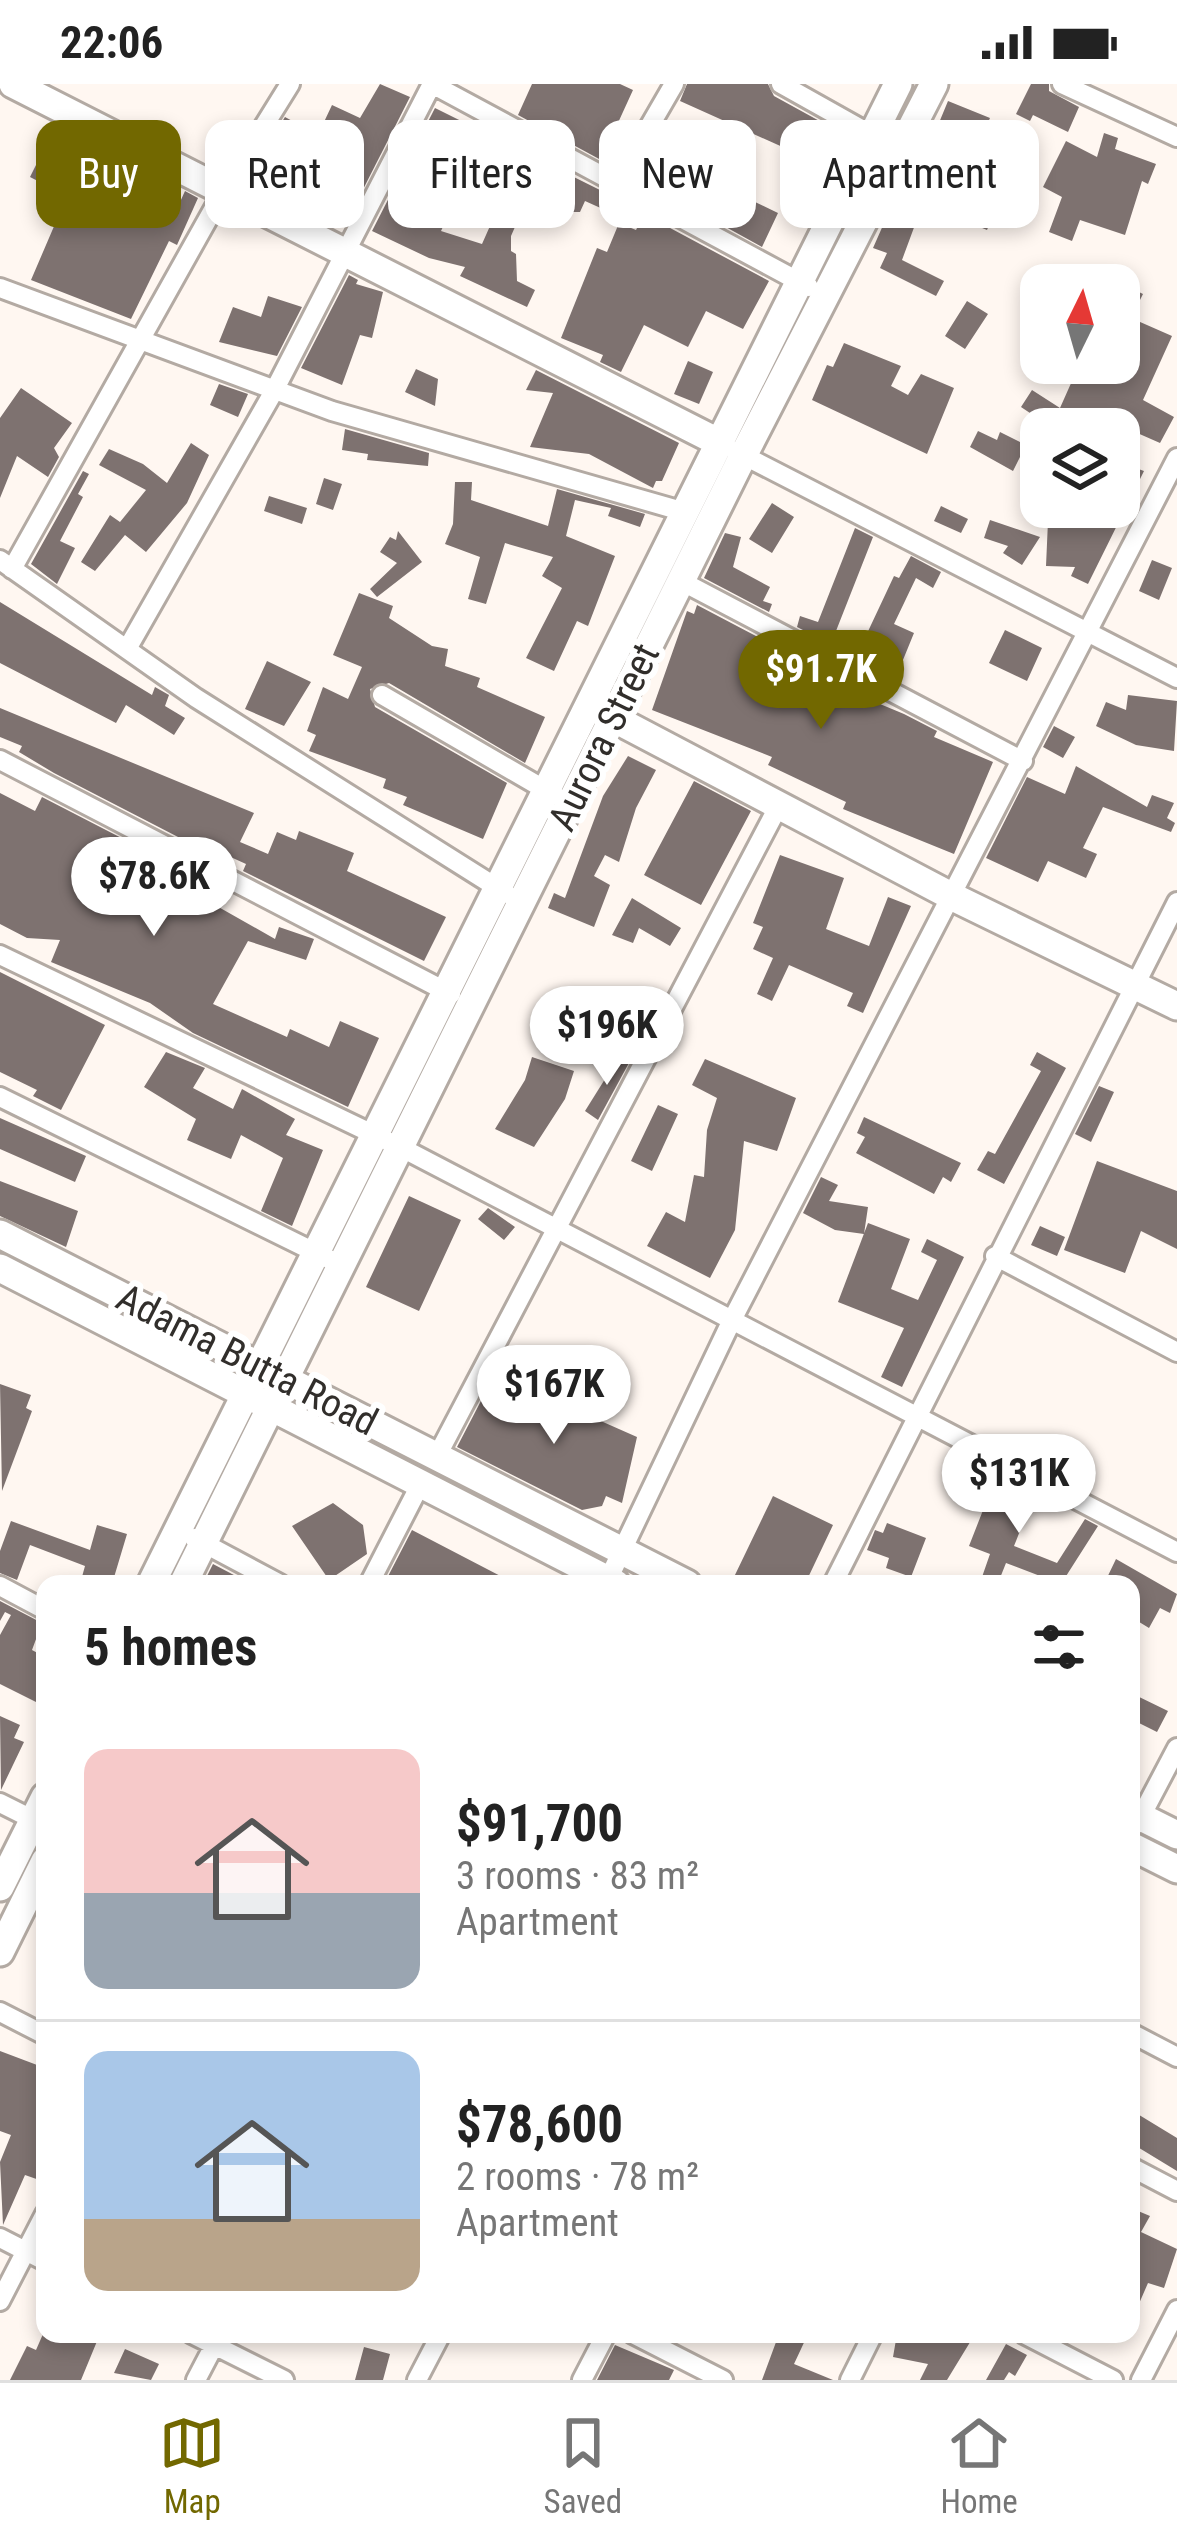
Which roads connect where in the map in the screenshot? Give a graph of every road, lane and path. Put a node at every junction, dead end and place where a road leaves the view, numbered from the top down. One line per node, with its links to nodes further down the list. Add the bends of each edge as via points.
1 (13, 84): 14 (street)
2 (290, 84): 8 (street)
3 (674, 84): 9 (street)
4 (782, 84): 10 (street)
5 (898, 84): 11 (street, Aurora Street)
6 (934, 84): 21 (street, Aurora Street)
7 (1062, 84): 12 (street)
8 (268, 120)
9 (653, 120)
10 (846, 120)
11 (880, 120)
12 (1177, 137)
13 (599, 175): 19 (street, via 432,84)
14 (205, 183)
15 (205, 225): 22 (street)
16 (293, 228): 19 (street)
17 (698, 228): 21 (street)
18 (836, 228): 21 (street, Aurora Street)
19 (341, 253): 23 (street); 24 (street)
20 (0, 289): 22 (street)
21 (812, 289): 24 (street, Aurora Street)
22 (140, 344): 23 (street); 27 (street)
23 (274, 391): 26 (street); 30 (street)
24 (732, 449): 26 (street, Aurora Street); 28 (street, Aurora Street); 29 (street)
25 (1177, 458): 29 (street)
26 (685, 512): 33 (street, Aurora Street)
27 (6, 564): 30 (street)
28 (681, 581): 33 (street, Aurora Street); 35 (street)
29 (1088, 634): 31 (street); 35 (street)
30 (127, 649): 38 (street)
31 (1177, 678)
32 (382, 694): 36 (street)
33 (600, 713): 36 (street, Aurora Street); 37 (street)
34 (0, 760): 43 (street)
35 (1023, 761): 39 (street)
36 (558, 797): 38 (street, Aurora Street)
37 (778, 806): 39 (street); 47 (street)
38 (509, 896): 43 (street, Aurora Street)
39 (953, 897): 42 (street); 52 (street)
40 (1177, 902): 42 (street)
41 (0, 955): 46 (street)
42 (1133, 985): 44 (street); 49 (street)
43 (459, 996): 46 (street, Aurora Street)
44 (1177, 1006)
45 (0, 1097): 50 (street)
46 (387, 1141): 47 (street); 50 (street, Aurora Street)
47 (556, 1228): 52 (street); 58 (street)
48 (0, 1234): 54 (street, Adama Butta Road)
49 (995, 1256): 53 (street); 57 (street)
50 (328, 1259): 54 (street, Aurora Street); 55 (street, Aurora Street)
51 (0, 1268): 56 (street, Adama Butta Road)
52 (732, 1320): 57 (street); 61 (street)
53 (1177, 1352)
54 (260, 1365): 55 (street, Adama Butta Road); 56 (street, Aurora Street)
55 (278, 1393): 56 (street, Adama Butta Road); 58 (street, Adama Butta Road); 59 (street, Adama Butta Road); 60 (street, Aurora Street)
56 (244, 1397): 60 (street, Aurora Street)
57 (914, 1415): 62 (street); 70 (street)
58 (437, 1456): 61 (street, Adama Butta Road)
59 (422, 1483): 66 (street); 67 (street, Adama Butta Road)
60 (191, 1537): 63 (street); 64 (street); 65 (street)
61 (622, 1549): 68 (street); 69 (street, Adama Butta Road)
62 (1177, 1552)
63 (159, 1575)
64 (185, 1575)
65 (263, 1575)
66 (374, 1575)
67 (595, 1575)
68 (613, 1575)
69 (670, 1575)
70 (837, 1575)
71 (0, 1586): 72 (street)
72 (36, 1605)
73 (1177, 1748): 75 (street)
74 (0, 1803): 76 (street)
75 (1140, 1811)
76 (36, 1813)
77 (36, 1823): 83 (street)
78 (1140, 1823): 79 (street)
79 (1177, 1834)
80 (1140, 1850): 81 (street)
81 (1177, 1869)
82 (36, 1880): 84 (street)
83 (0, 1887)
84 (0, 1952)
85 (0, 2012): 86 (street)
86 (36, 2030)
87 (1140, 2038): 88 (street)
88 (1177, 2057)
89 (1140, 2172): 90 (street)
90 (1177, 2191)
91 (36, 2232): 93 (street)
92 (0, 2238): 93 (street)
93 (26, 2251): 94 (street); 95 (street)
94 (36, 2256)
95 (0, 2301)
96 (1177, 2310): 111 (street)
97 (215, 2343): 104 (street)
98 (222, 2343): 105 (street)
99 (436, 2343): 106 (street)
100 (601, 2343): 107 (street)
101 (651, 2343): 108 (street)
102 (869, 2343): 109 (street)
103 (1041, 2343): 110 (street)
104 (196, 2380)
105 (284, 2380)
106 (417, 2380)
107 (582, 2380)
108 (723, 2380)
109 (850, 2380)
110 (1113, 2380)
111 (1141, 2380)

